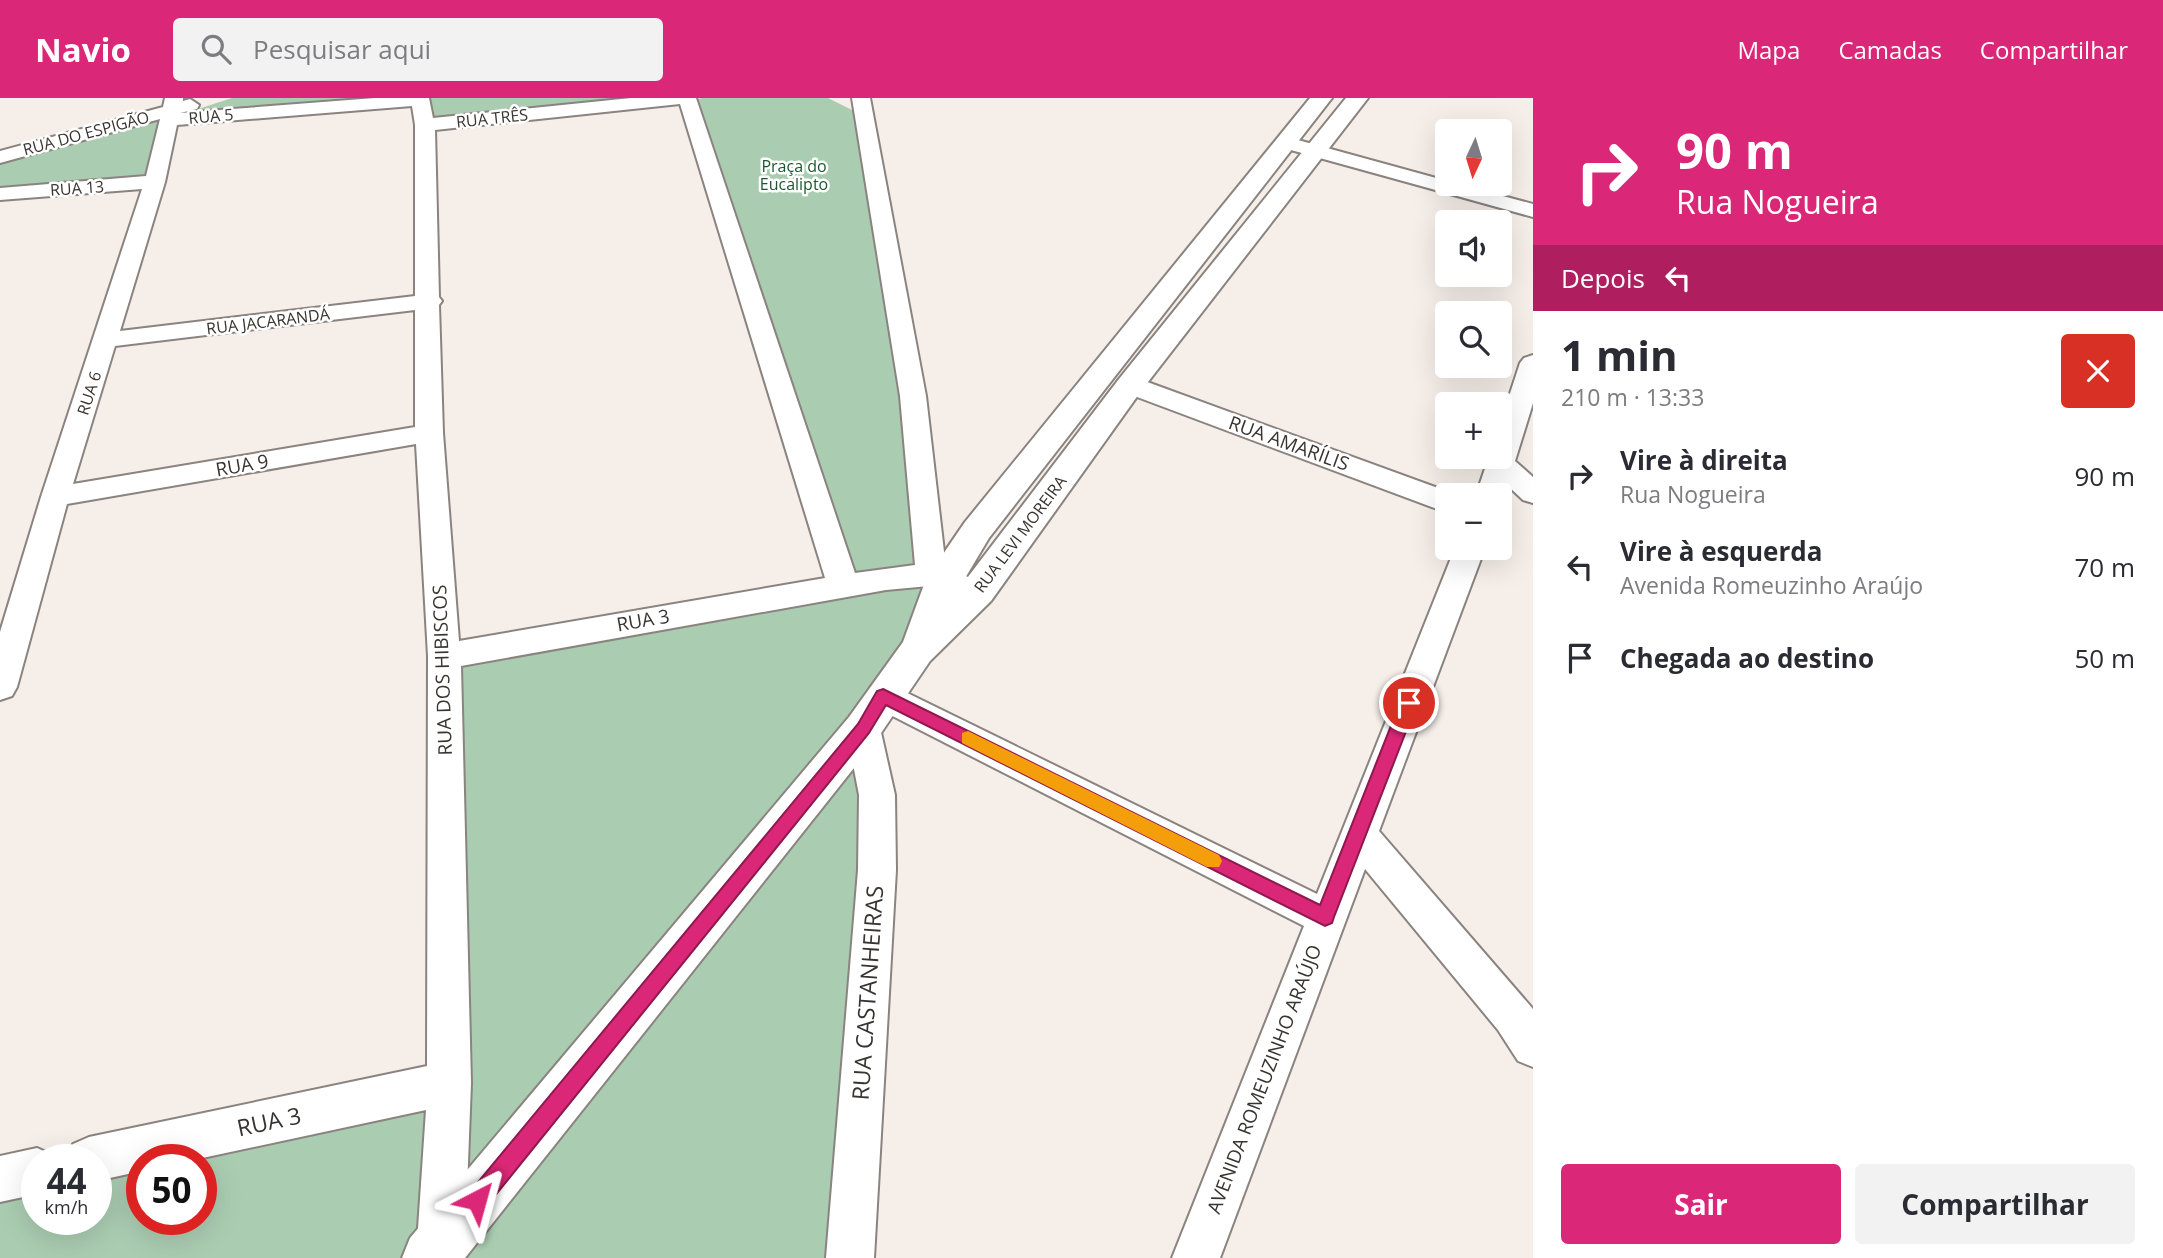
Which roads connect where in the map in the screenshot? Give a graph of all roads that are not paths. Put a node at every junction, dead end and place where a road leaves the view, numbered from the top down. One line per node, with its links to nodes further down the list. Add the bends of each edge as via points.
1 (213, 98): 7 (street, RUA DO ESPIGÃO)
2 (686, 98): 6 (street, RUA TRÊS); 26 (street)
3 (861, 98): 25 (street, via 913,396)
4 (1319, 101): 5 (main road); 8 (main road, RUA LEVI MOREIRA)
5 (1352, 105): 9 (main road, RUA LEVI MOREIRA)
6 (422, 108): 7 (street, RUA 5); 14 (street, RUA DOS HIBISCOS)
7 (172, 110): 10 (street, RUA DO ESPIGÃO); 11 (street, RUA 6)
8 (1287, 143): 9 (street); 25 (main road, RUA LEVI MOREIRA)
9 (1317, 151): 13 (street); 17 (main road, RUA LEVI MOREIRA)
10 (0, 157)
11 (155, 182): 12 (street, RUA 13); 15 (street, RUA 6)
12 (0, 194)
13 (1533, 211)
14 (430, 301): 15 (street, RUA JACARANDÁ); 19 (street, RUA DOS HIBISCOS)
15 (106, 340): 22 (street, RUA 6)
16 (1533, 363): 18 (street)
17 (1130, 385): 23 (street, RUA AMARÍLIS); 27 (main road, RUA LEVI MOREIRA)
18 (1512, 431)
19 (429, 433): 22 (street, RUA 9); 30 (street, RUA DOS HIBISCOS)
20 (1507, 469): 21 (street)
21 (1533, 493)
22 (55, 497): 28 (street, RUA 6)
23 (1435, 498)
24 (1464, 560): 33 (street, AVENIDA ROMEUZINHO ARAÚJO)
25 (938, 577): 26 (street, RUA 3); 27 (street); 29 (main road, RUA LEVI MOREIRA)
26 (843, 585): 30 (street, RUA 3)
27 (978, 592): 29 (main road, RUA LEVI MOREIRA)
28 (11, 619): 31 (street, RUA 6)
29 (917, 651): 32 (main road)
30 (444, 656): 36 (street, RUA DOS HIBISCOS)
31 (0, 687)
32 (873, 712): 34 (street); 40 (main road); 41 (street, RUA CASTANHEIRAS, via 877,870)
33 (1358, 833): 34 (street, AVENIDA ROMEUZINHO ARAÚJO); 35 (street, via 1513,1016)
34 (1325, 917): 42 (street, AVENIDA ROMEUZINHO ARAÚJO)
35 (1533, 1046)
36 (449, 1083): 37 (street, RUA 3); 40 (street, RUA DOS HIBISCOS)
37 (112, 1155)
38 (21, 1174): 39 (street)
39 (0, 1179)
40 (436, 1251)
41 (850, 1258)
42 (1196, 1258)

